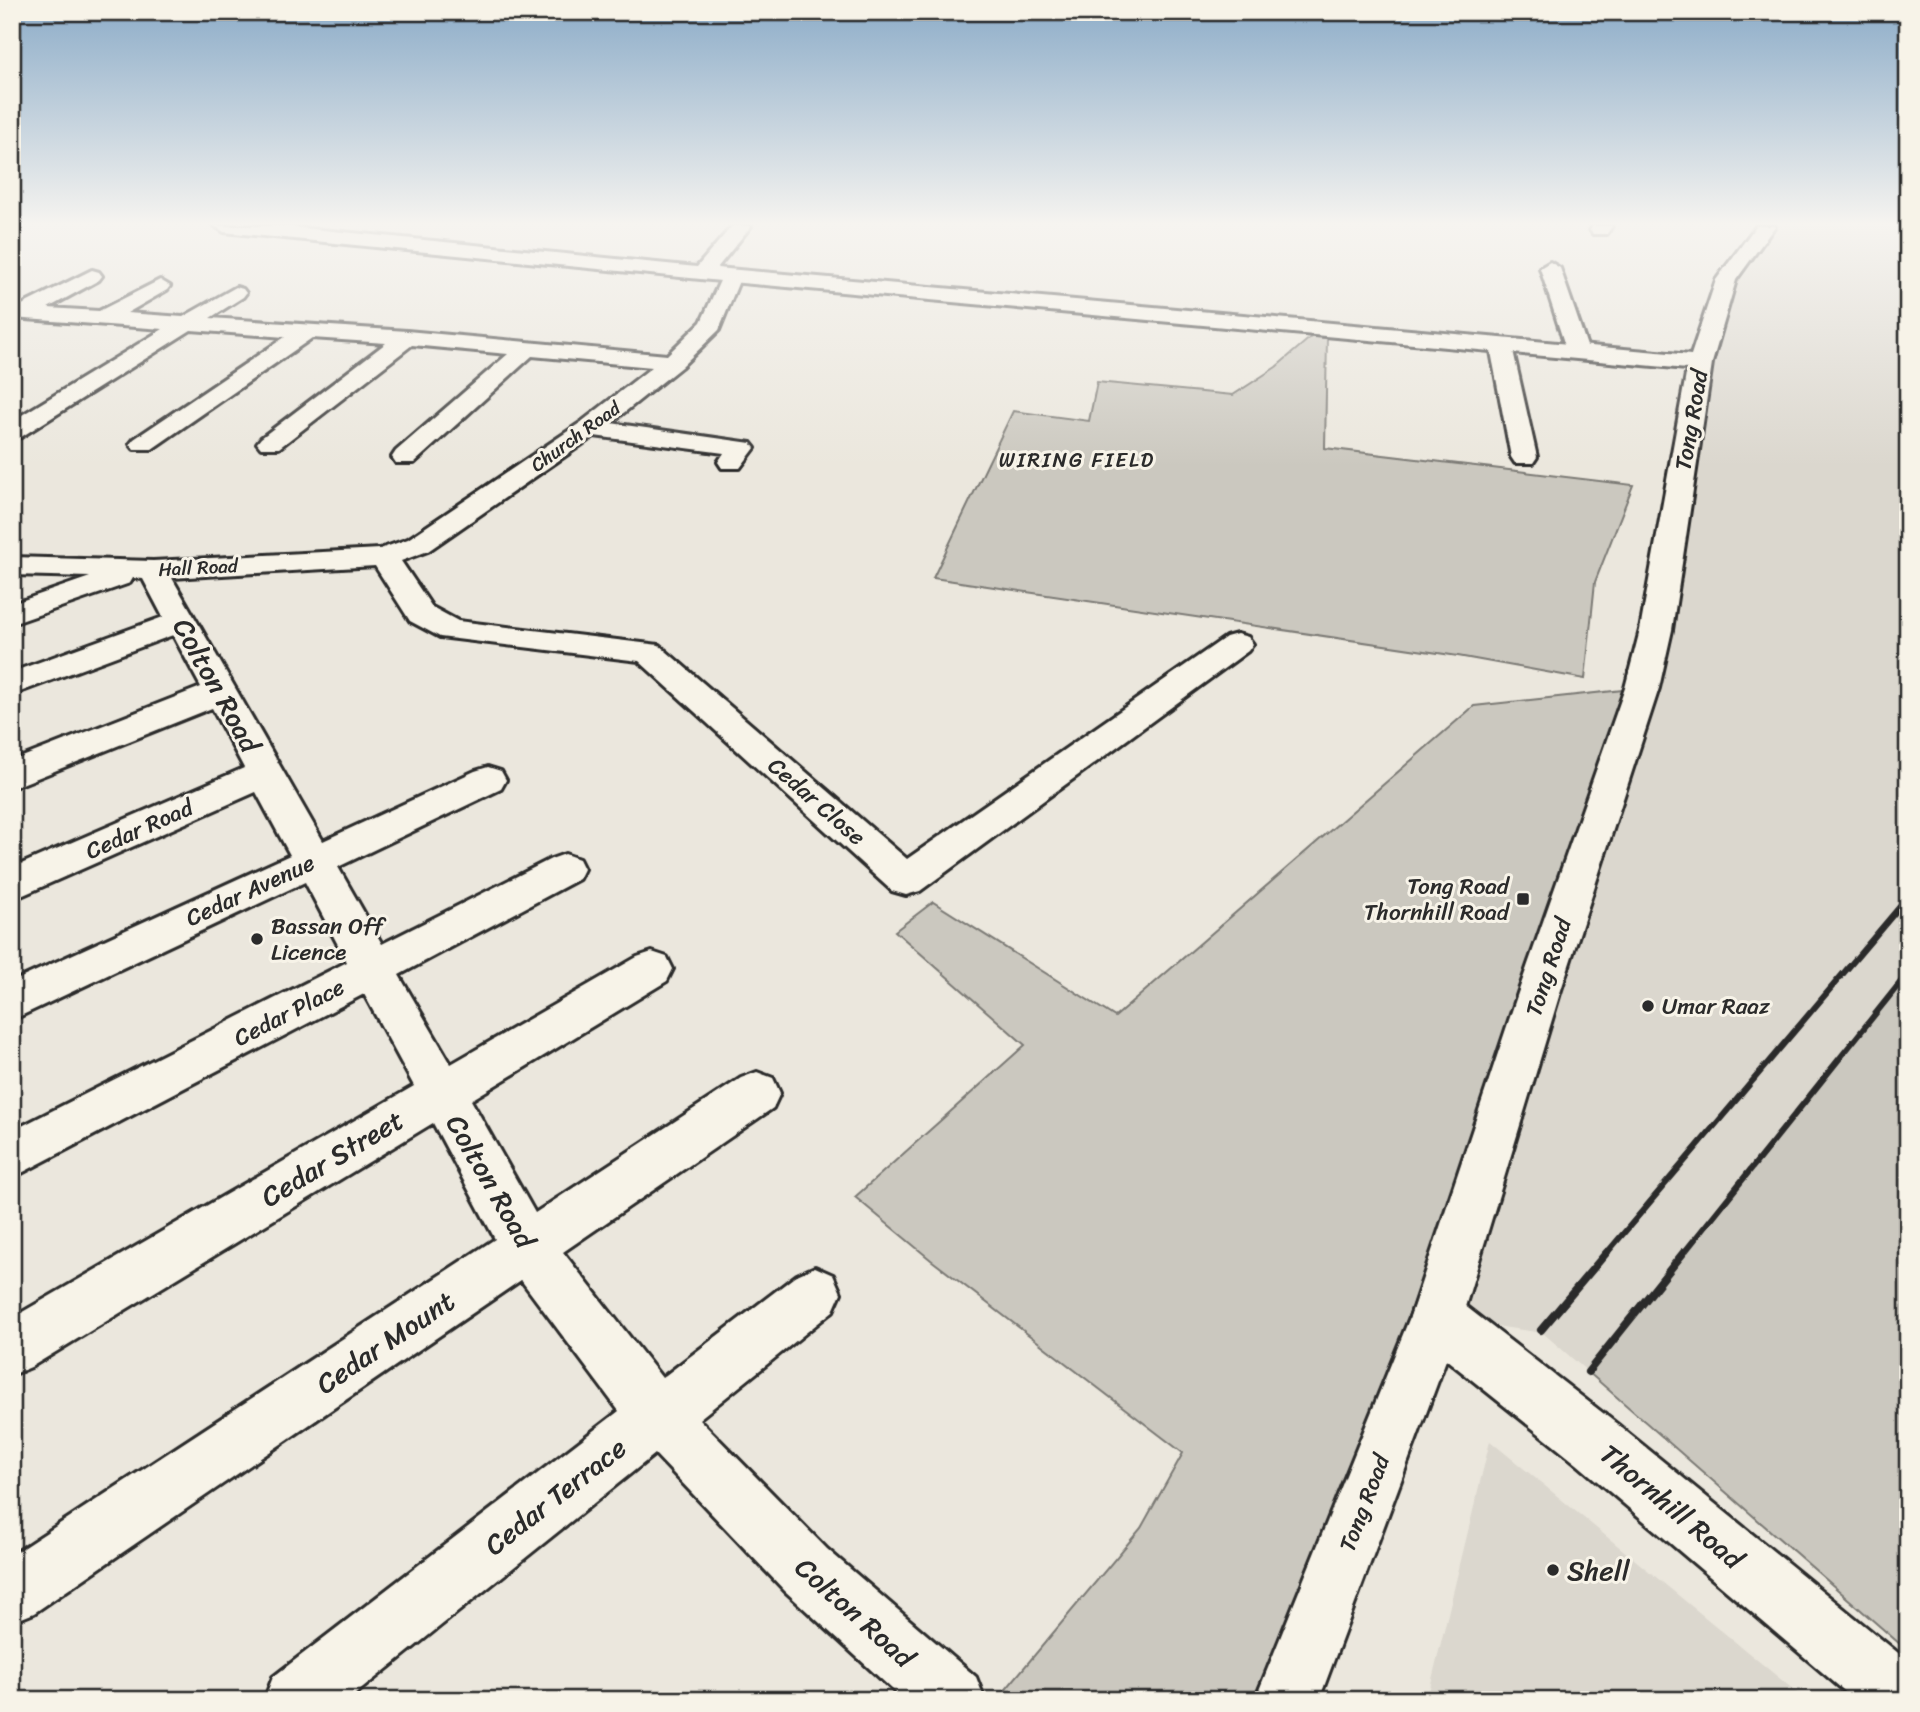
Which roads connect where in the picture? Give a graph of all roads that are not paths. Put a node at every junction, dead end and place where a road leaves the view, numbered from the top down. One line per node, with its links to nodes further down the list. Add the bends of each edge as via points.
1 (125, 306): 8 (street)
2 (215, 306): 9 (street)
3 (719, 306): 15 (street, Church Road, via 711,326)
4 (1060, 306): 12 (street)
5 (1563, 306): 14 (street)
6 (1718, 306): 16 (street, Tong Road)
7 (18, 312): 8 (street)
8 (103, 318): 9 (street)
9 (188, 323): 10 (street); 18 (street)
10 (308, 331): 11 (street); 20 (street)
11 (407, 338): 13 (street); 19 (street)
12 (1501, 346): 14 (street); 22 (street)
13 (528, 348): 15 (street); 21 (street)
14 (1578, 352): 16 (street)
15 (673, 362): 17 (street, Church Road)
16 (1700, 363): 46 (street, Tong Road, via 1656,630 1642,688)
17 (589, 428): 23 (street, via 742,448); 24 (street, Church Road, via 442,531)
18 (12, 432)
19 (270, 443)
20 (143, 444)
21 (405, 457)
22 (1524, 457)
23 (731, 462)
24 (384, 557): 26 (street, Hall Road); 29 (street, Cedar Close, via 421,614 451,630 648,652 906,880)
25 (12, 566): 26 (street, Hall Road)
26 (147, 570): 27 (street); 28 (street, Colton Road)
27 (12, 615)
28 (181, 621): 30 (street); 31 (street, Colton Road)
29 (1237, 644)
30 (12, 684)
31 (220, 692): 32 (street, Colton Road); 33 (street)
32 (265, 773): 35 (street, Colton Road); 37 (street, Cedar Road)
33 (12, 775)
34 (488, 779): 35 (street, Cedar Avenue)
35 (313, 860): 38 (street, Colton Road); 40 (street, Cedar Avenue)
36 (565, 869): 38 (street, Cedar Place)
37 (12, 885)
38 (373, 969): 41 (street, Colton Road); 43 (street, Cedar Place)
39 (652, 969): 41 (street, Cedar Street)
40 (12, 1002)
41 (442, 1093): 44 (street, Colton Road); 47 (street, Cedar Street)
42 (757, 1093): 44 (street, Cedar Mount)
43 (12, 1156)
44 (527, 1247): 48 (street, Colton Road); 49 (street, Cedar Mount)
45 (815, 1293): 48 (street, Cedar Terrace)
46 (1436, 1317): 52 (street, Tong Road); 53 (street, Thornhill Road)
47 (12, 1348)
48 (657, 1416): 50 (street, Cedar Terrace); 51 (street, Colton Road, via 806,1570)
49 (12, 1591)
50 (296, 1700)
51 (953, 1700)
52 (1287, 1700)
53 (1905, 1700)

